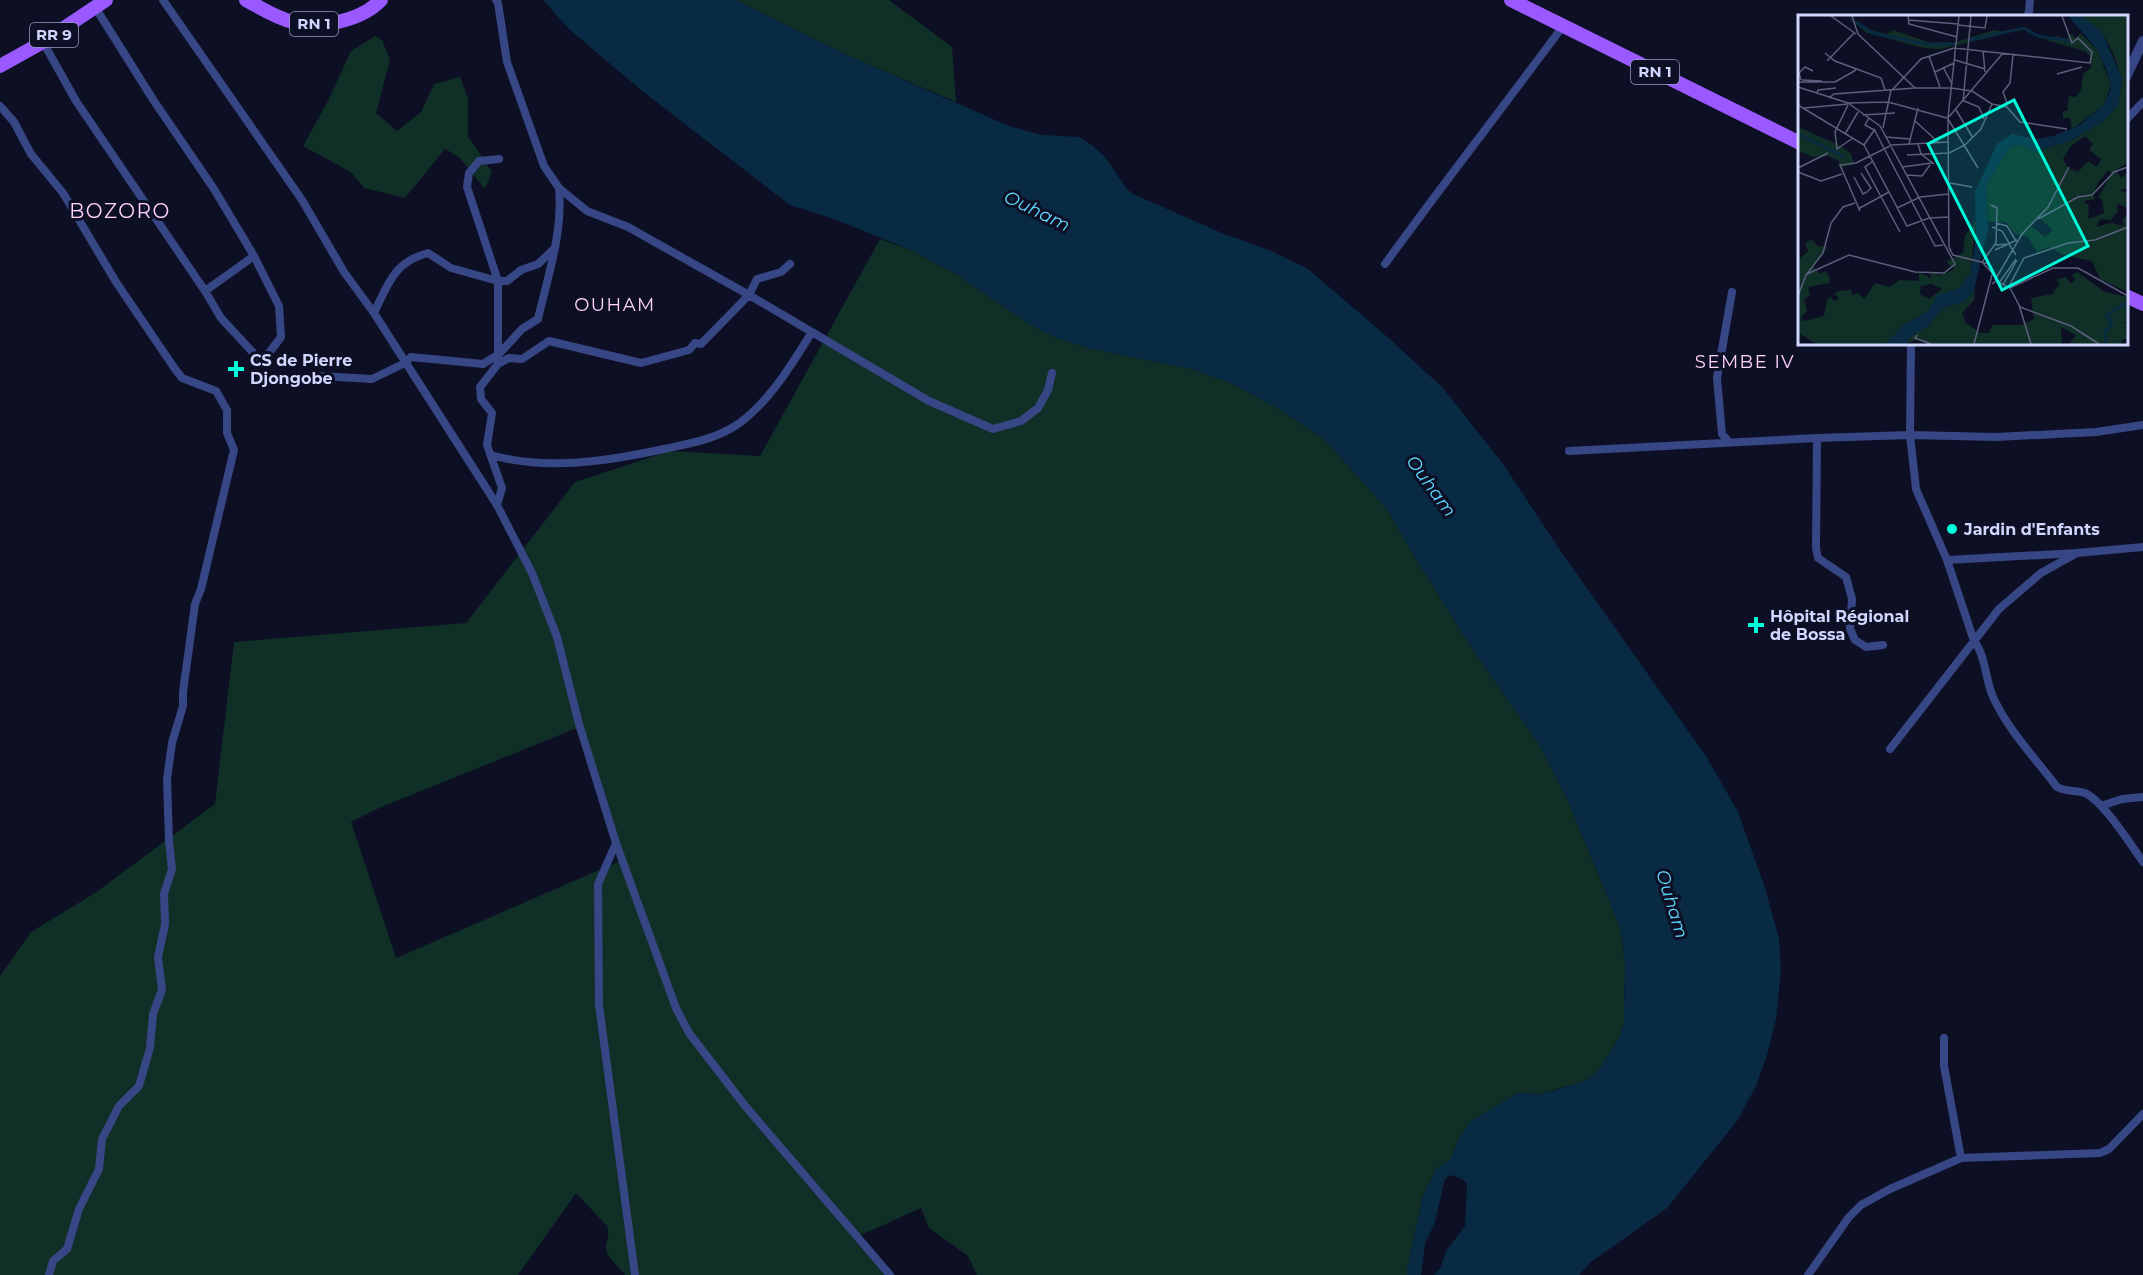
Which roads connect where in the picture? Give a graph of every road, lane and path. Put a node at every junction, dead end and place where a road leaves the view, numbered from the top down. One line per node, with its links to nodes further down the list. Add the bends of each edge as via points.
1 (163, 0): 30 (street, via 302,200 344,272)
2 (246, 0): 3 (main road, RN 1, via 293,22 312,24 359,15)
3 (381, 0)
4 (496, 0): 19 (street, via 507,62 544,166)
5 (1511, 0): 9 (main road, RN 1)
6 (2030, 0): 8 (street)
7 (101, 3): 11 (main road, RR 9); 21 (street, via 154,102)
8 (2028, 15)
9 (1563, 26): 17 (main road, RN 1); 23 (street)
10 (2143, 41): 13 (street)
11 (43, 42): 12 (main road, RR 9); 25 (street, via 76,101)
12 (0, 66)
13 (2128, 74)
14 (2143, 102): 16 (street)
15 (0, 106): 60 (street, via 63,193 116,282 175,369 182,378 216,391 227,410 227,433 234,450 195,604 183,706 167,778 172,869 164,894 165,924 158,957 162,990 153,1014 150,1048 140,1086 120,1106 102,1139 99,1169 79,1209 67,1249 53,1261)
16 (2128, 119)
17 (1798, 142)
18 (499, 159): 24 (street, via 479,161 469,173 467,187)
19 (559, 188): 20 (street, via 561,207); 27 (street, via 587,211 628,227)
20 (555, 248): 24 (street, via 538,264 507,281); 34 (street, via 538,319 522,329)
21 (254, 256): 25 (street); 33 (street, via 279,306 281,337)
22 (790, 264): 27 (street, via 781,272 757,279)
23 (1384, 264)
24 (498, 281): 30 (street, via 451,268 428,253 412,258 393,274); 34 (street)
25 (205, 291): 35 (street, via 221,318)
26 (1732, 292): 43 (street, via 1717,378 1722,434)
27 (749, 295): 31 (street); 37 (street, via 700,344 695,343 689,350 641,363 549,341 522,359 509,358)
28 (2128, 296): 29 (main road)
29 (2143, 304)
30 (374, 313): 36 (street)
31 (812, 332): 38 (street, via 929,401 993,429 1020,421 1038,408); 45 (street, via 762,403 718,435 603,461 516,462)
32 (1911, 345): 41 (street)
33 (269, 353)
34 (499, 354): 36 (street, via 483,364 411,357); 37 (street)
35 (259, 359)
36 (405, 363): 39 (street, via 372,380); 46 (street)
37 (498, 364): 45 (street, via 480,387 481,399 492,413 487,445)
38 (1052, 373)
39 (319, 376)
40 (2143, 425): 41 (street, via 2096,432 1996,437)
41 (1910, 435): 42 (street); 49 (street, via 1916,489)
42 (1817, 438): 43 (street); 51 (street, via 1818,558 1846,577 1852,599 1850,629 1855,640 1866,647)
43 (1730, 442): 44 (street)
44 (1569, 451)
45 (491, 455): 46 (street, via 502,488)
46 (496, 505): 55 (street, via 532,573 557,637)
47 (2143, 547): 48 (street)
48 (2077, 553): 49 (street); 50 (street, via 2041,573 1999,609)
49 (1947, 560): 50 (street)
50 (1974, 641): 52 (street); 54 (street, via 2002,716 2057,787 2085,793)
51 (1882, 645)
52 (1890, 749)
53 (2143, 798): 54 (street, via 2122,798)
54 (2102, 806): 56 (street)
55 (616, 843): 61 (street, via 598,884 599,1005); 62 (street, via 676,1008 689,1033 746,1107)
56 (2143, 862)
57 (1944, 1038): 59 (street, via 1944,1066)
58 (2143, 1114): 59 (street, via 2109,1149 2100,1153)
59 (1961, 1158): 63 (street, via 1861,1205)
60 (49, 1275)
61 (635, 1275)
62 (890, 1275)
63 (1808, 1275)

